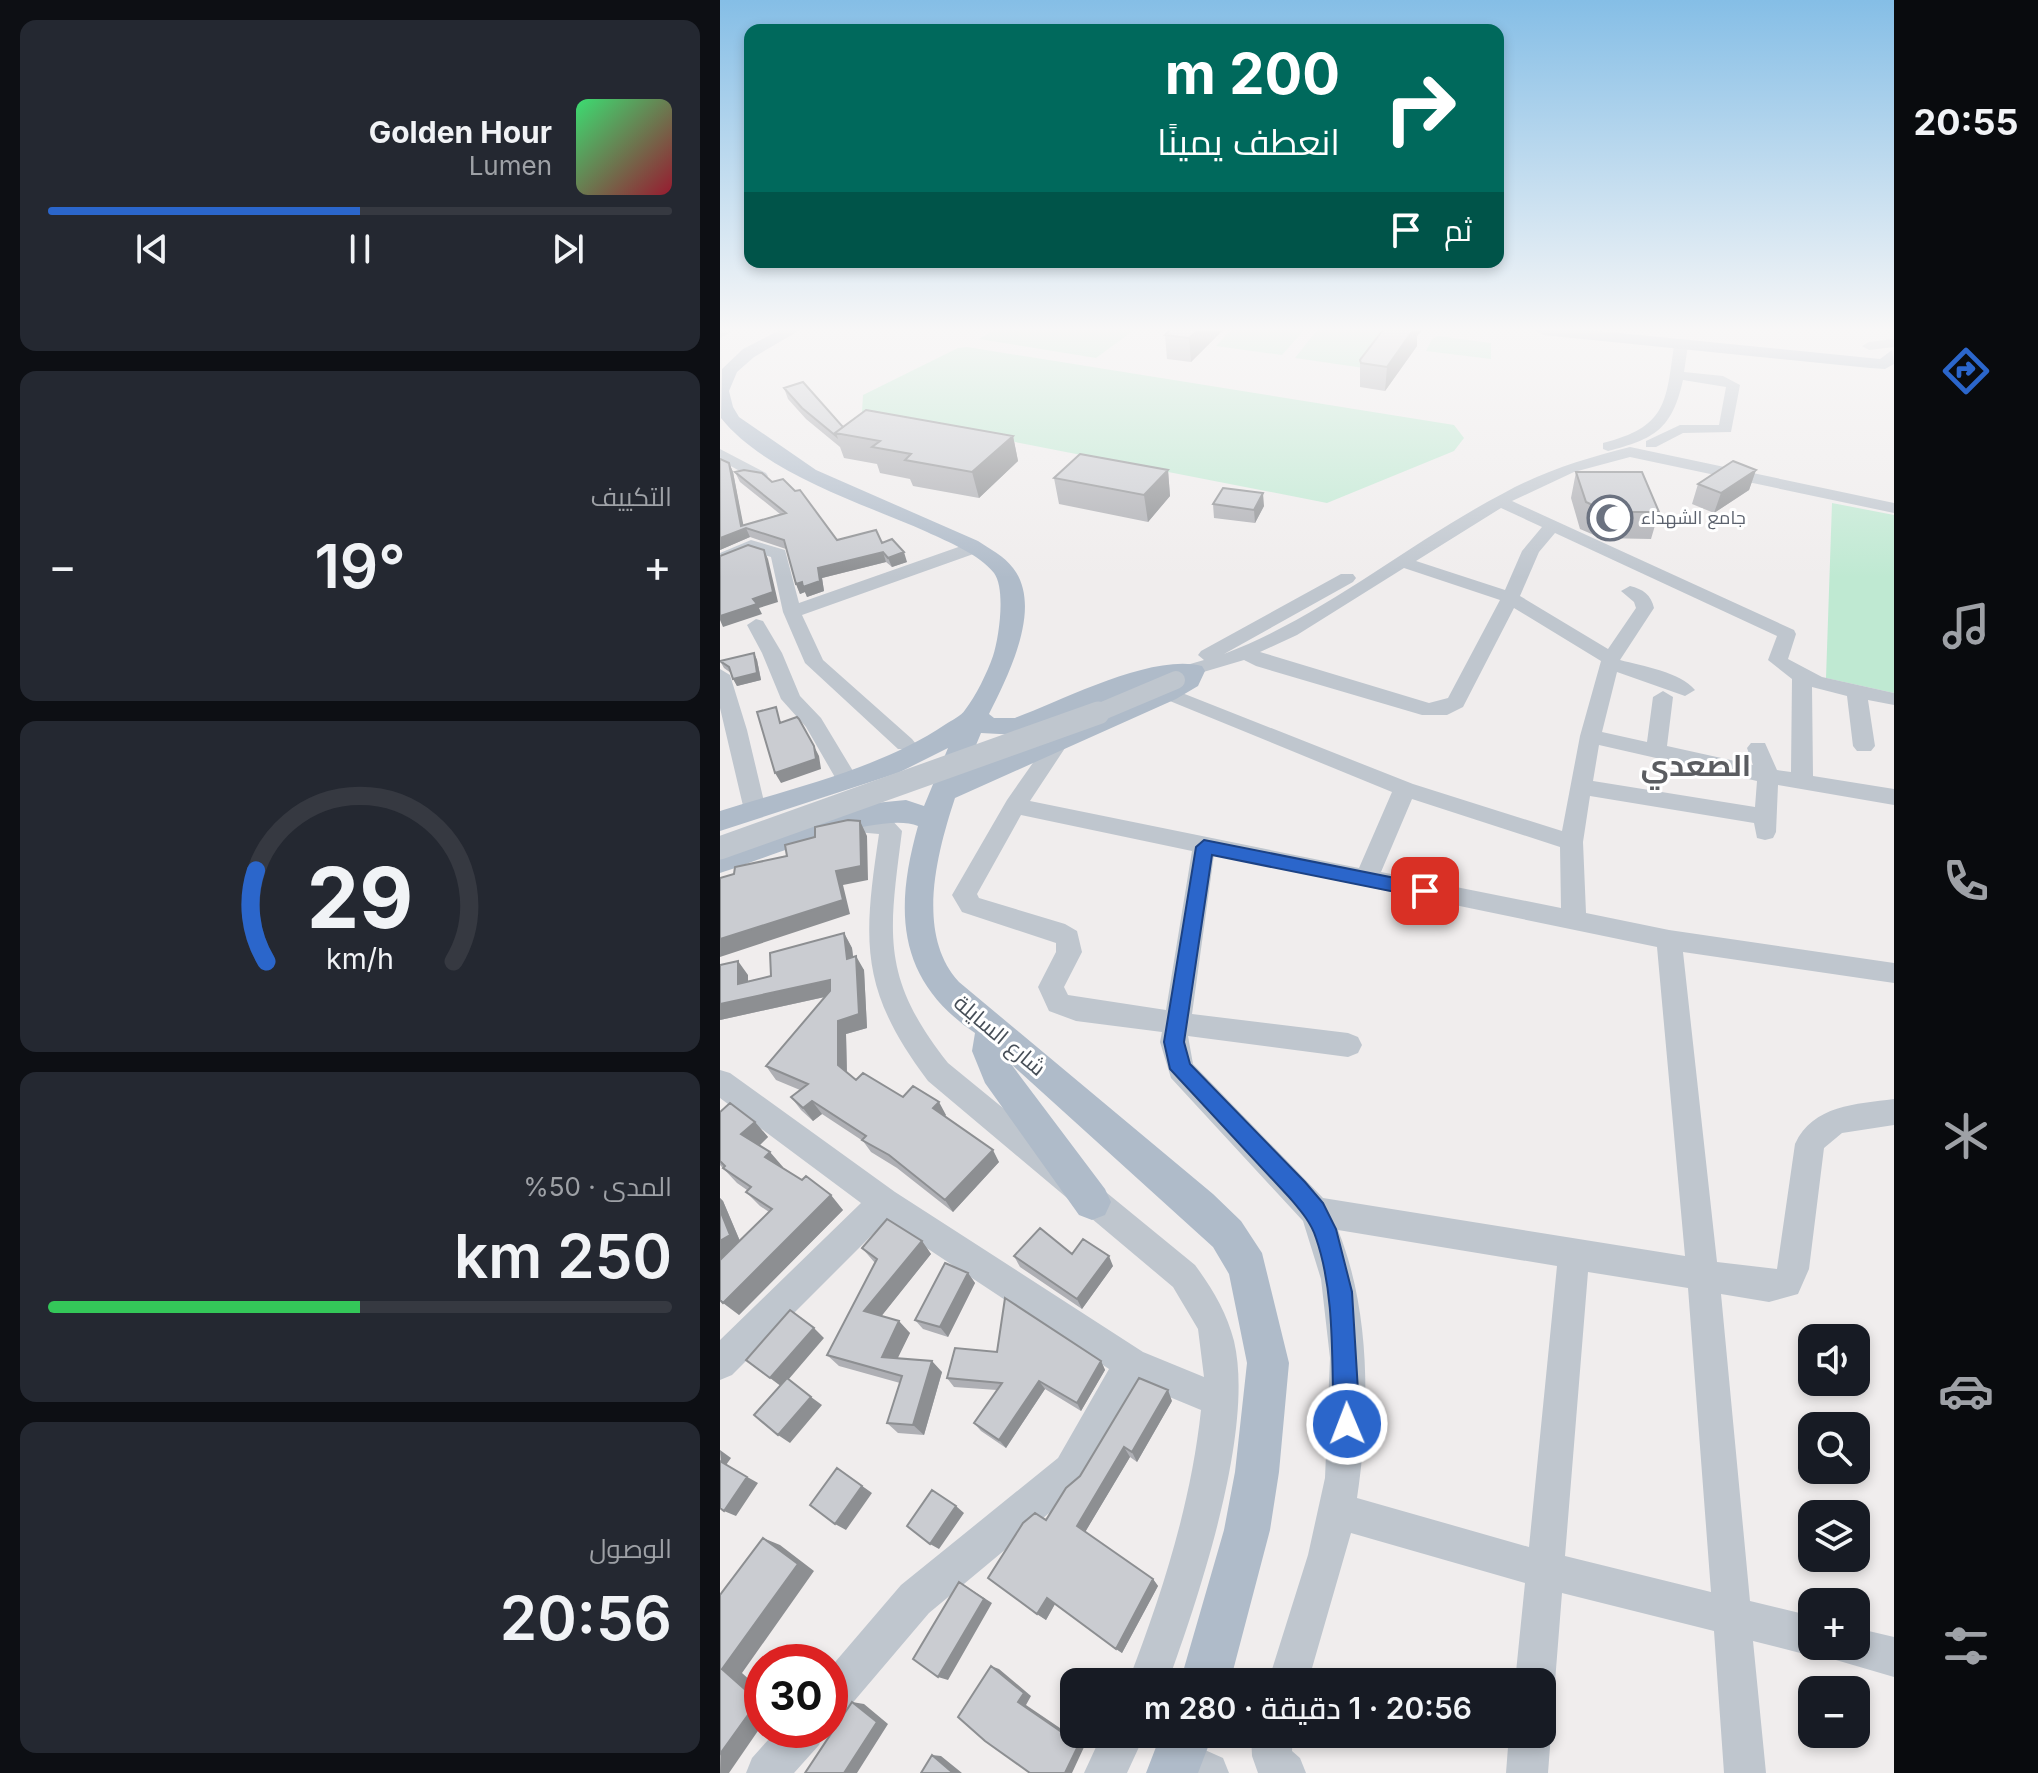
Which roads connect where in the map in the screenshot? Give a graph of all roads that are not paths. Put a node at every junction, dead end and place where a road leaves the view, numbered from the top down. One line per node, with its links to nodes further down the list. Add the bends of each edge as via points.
1 (726, 413): 10 (main road, شارع السايلة, via 736,426 802,470)
2 (1665, 413): 20 (street, via 1650,432 1556,463 1482,500)
3 (1729, 413): 4 (street, via 1726,429 1680,429)
4 (1630, 452): 7 (street, via 1605,457); 8 (street)
5 (720, 454): 6 (street)
6 (760, 476)
7 (1501, 502): 9 (street); 12 (street)
8 (1894, 508)
9 (1551, 527): 14 (street, via 1531,551); 21 (street, via 1787,634 1778,660 1784,669)
10 (973, 548): 15 (street); 26 (main road, شارع السايلة, via 1003,569 1011,590 1007,656)
11 (721, 556): 15 (street, via 751,545 779,554)
12 (1401, 561): 14 (street); 17 (street)
13 (1630, 591): 18 (street, via 1643,599 1645,608)
14 (1509, 597): 17 (street, via 1456,702 1447,708 1429,710); 18 (street)
15 (792, 612): 29 (street, via 815,663)
16 (756, 625): 34 (street, via 791,699 814,723)
17 (1248, 654): 20 (street)
18 (1611, 661): 22 (street); 27 (street)
19 (720, 675): 41 (street)
20 (1182, 676): 26 (main road, via 1154,673 1018,727 988,726); 28 (main road); 37 (street); 46 (street, bridge, via 1069,726)
21 (1802, 676): 23 (street); 35 (street)
22 (1685, 690)
23 (1856, 690): 25 (street); 30 (street)
24 (1663, 697): 32 (street)
25 (1894, 699)
26 (975, 717): 34 (main road, via 908,758); 39 (main road, شارع السايلة)
27 (1590, 736): 32 (street); 36 (street)
28 (1058, 742): 39 (main road); 40 (street)
29 (905, 744)
30 (1864, 746)
31 (1758, 748): 33 (street)
32 (1656, 751): 33 (street)
33 (1768, 776): 35 (street); 36 (street, via 1766,825)
34 (848, 781): 41 (main road)
35 (1802, 781): 38 (street)
36 (1580, 787): 44 (street)
37 (1405, 789): 44 (street); 47 (street)
38 (1894, 797)
39 (937, 806): 43 (main road); 52 (main road, شارع السايلة, via 919,901 921,929 940,982)
40 (1015, 806): 45 (street); 51 (street, via 965,889 966,901 1068,938 1069,952 1051,987 1066,1008)
41 (755, 810): 42 (main road)
42 (720, 821)
43 (845, 823): 46 (main road); 57 (street, via 881,823 891,831 878,951 896,1014 914,1044 938,1072)
44 (1571, 842): 48 (street)
45 (1204, 847): 47 (street); 51 (street)
46 (721, 854)
47 (1366, 879): 48 (street)
48 (1574, 921): 49 (street)
49 (1669, 940): 50 (street); 60 (street)
50 (1894, 973)
51 (1176, 1022): 53 (street); 58 (street, via 1174,1042 1181,1069)
52 (993, 1027): 57 (main road, via 989,1051 997,1072); 71 (main road, شارع السايلة, via 1200,1207 1227,1234 1248,1267 1268,1363 1243,1545)
53 (1348, 1045)
54 (720, 1082): 56 (street)
55 (1894, 1112): 60 (street, via 1830,1122 1816,1132 1787,1283 1769,1286)
56 (884, 1202): 61 (street); 62 (street)
57 (1092, 1202): 63 (street, via 1184,1276 1202,1301 1215,1331)
58 (1315, 1211): 59 (street); 64 (street, via 1328,1237 1340,1292 1345,1357 1347,1424)
59 (1574, 1253): 60 (street); 65 (street)
60 (1703, 1275): 66 (street)
61 (720, 1363)
62 (1131, 1364): 63 (street); 74 (street, via 1071,1471 915,1599)
63 (1220, 1401): 70 (street, via 1197,1538)
64 (1337, 1511): 65 (street); 72 (street)
65 (1545, 1570): 66 (street); 73 (street)
66 (1734, 1617): 67 (street); 83 (street)
67 (1798, 1633)
68 (1870, 1651): 69 (street)
69 (1894, 1657)
70 (1153, 1668)
71 (1209, 1668)
72 (1292, 1668)
73 (1536, 1668)
74 (848, 1678)
75 (789, 1748): 79 (street)
76 (1117, 1748): 80 (street)
77 (1272, 1748): 81 (street, via 1275,1763)
78 (1529, 1748): 82 (street)
79 (767, 1773)
80 (1105, 1773)
81 (1285, 1773)
82 (1527, 1773)
83 (1745, 1773)

